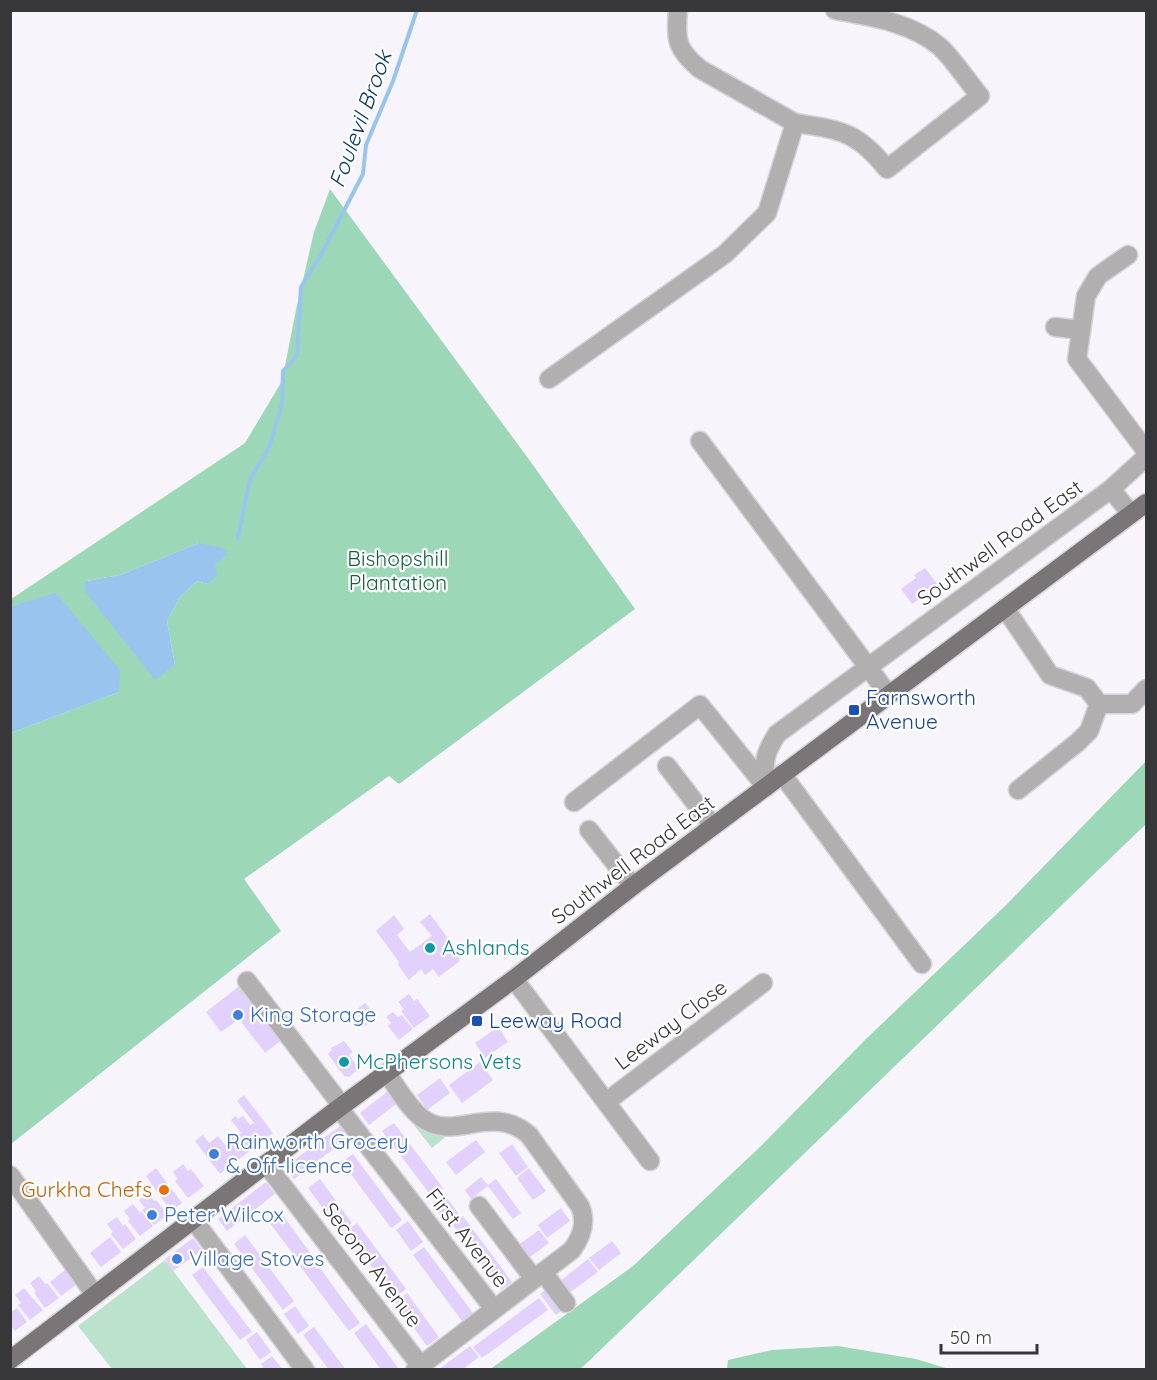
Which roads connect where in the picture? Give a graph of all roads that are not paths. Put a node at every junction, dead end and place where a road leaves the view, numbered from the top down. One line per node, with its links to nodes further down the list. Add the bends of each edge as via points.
1 (678, 10): 3 (street, via 678,46 688,59)
2 (835, 10): 3 (street, via 893,22 920,34 940,46 980,96 887,169 857,138 837,129)
3 (795, 123): 7 (street, via 767,213 725,254)
4 (1128, 255): 6 (street, via 1098,276 1086,296)
5 (1055, 327): 6 (street)
6 (1081, 330): 9 (street, via 1077,359)
7 (549, 379)
8 (700, 441): 15 (street)
9 (1146, 451)
10 (1146, 457): 11 (street, Southwell Road East)
11 (1111, 489): 13 (street); 15 (street, Southwell Road East)
12 (1146, 503): 13 (main road, Southwell Road East)
13 (1131, 514): 14 (main road, Southwell Road East)
14 (1005, 608): 17 (main road, Southwell Road East); 18 (street, via 1050,675 1086,688)
15 (868, 667): 17 (street); 21 (street, Southwell Road East, via 777,734 764,762)
16 (1146, 689): 18 (street, via 1132,704)
17 (888, 694): 20 (main road, Southwell Road East)
18 (1099, 704): 22 (street, via 1089,731 1040,763)
19 (666, 766): 24 (street)
20 (782, 774): 21 (main road, Southwell Road East); 27 (street)
21 (766, 787): 23 (street, via 700,705); 24 (main road, Southwell Road East)
22 (1018, 790)
23 (574, 802)
24 (713, 826): 26 (main road, Southwell Road East)
25 (589, 830): 26 (street)
26 (633, 886): 28 (main road, Southwell Road East)
27 (922, 964)
28 (514, 979): 31 (main road, Southwell Road East); 32 (street)
29 (248, 981): 33 (street, First Avenue)
30 (766, 982): 32 (street, Leeway Close)
31 (387, 1073): 33 (main road, Southwell Road East); 39 (street, via 411,1107 435,1125 502,1121 529,1135 583,1212 582,1231 572,1250)
32 (606, 1102): 34 (street)
33 (341, 1107): 35 (main road, Southwell Road East); 42 (street, First Avenue)
34 (651, 1163)
35 (267, 1164): 38 (main road, Southwell Road East); 44 (street, Second Avenue)
36 (10, 1175): 40 (street)
37 (479, 1206): 39 (street)
38 (194, 1219): 40 (main road, Southwell Road East); 45 (street)
39 (538, 1276): 41 (street); 42 (street)
40 (95, 1295): 43 (main road, Southwell Road East)
41 (566, 1303)
42 (494, 1309): 44 (street)
43 (10, 1360)
44 (417, 1367)
45 (305, 1370)

